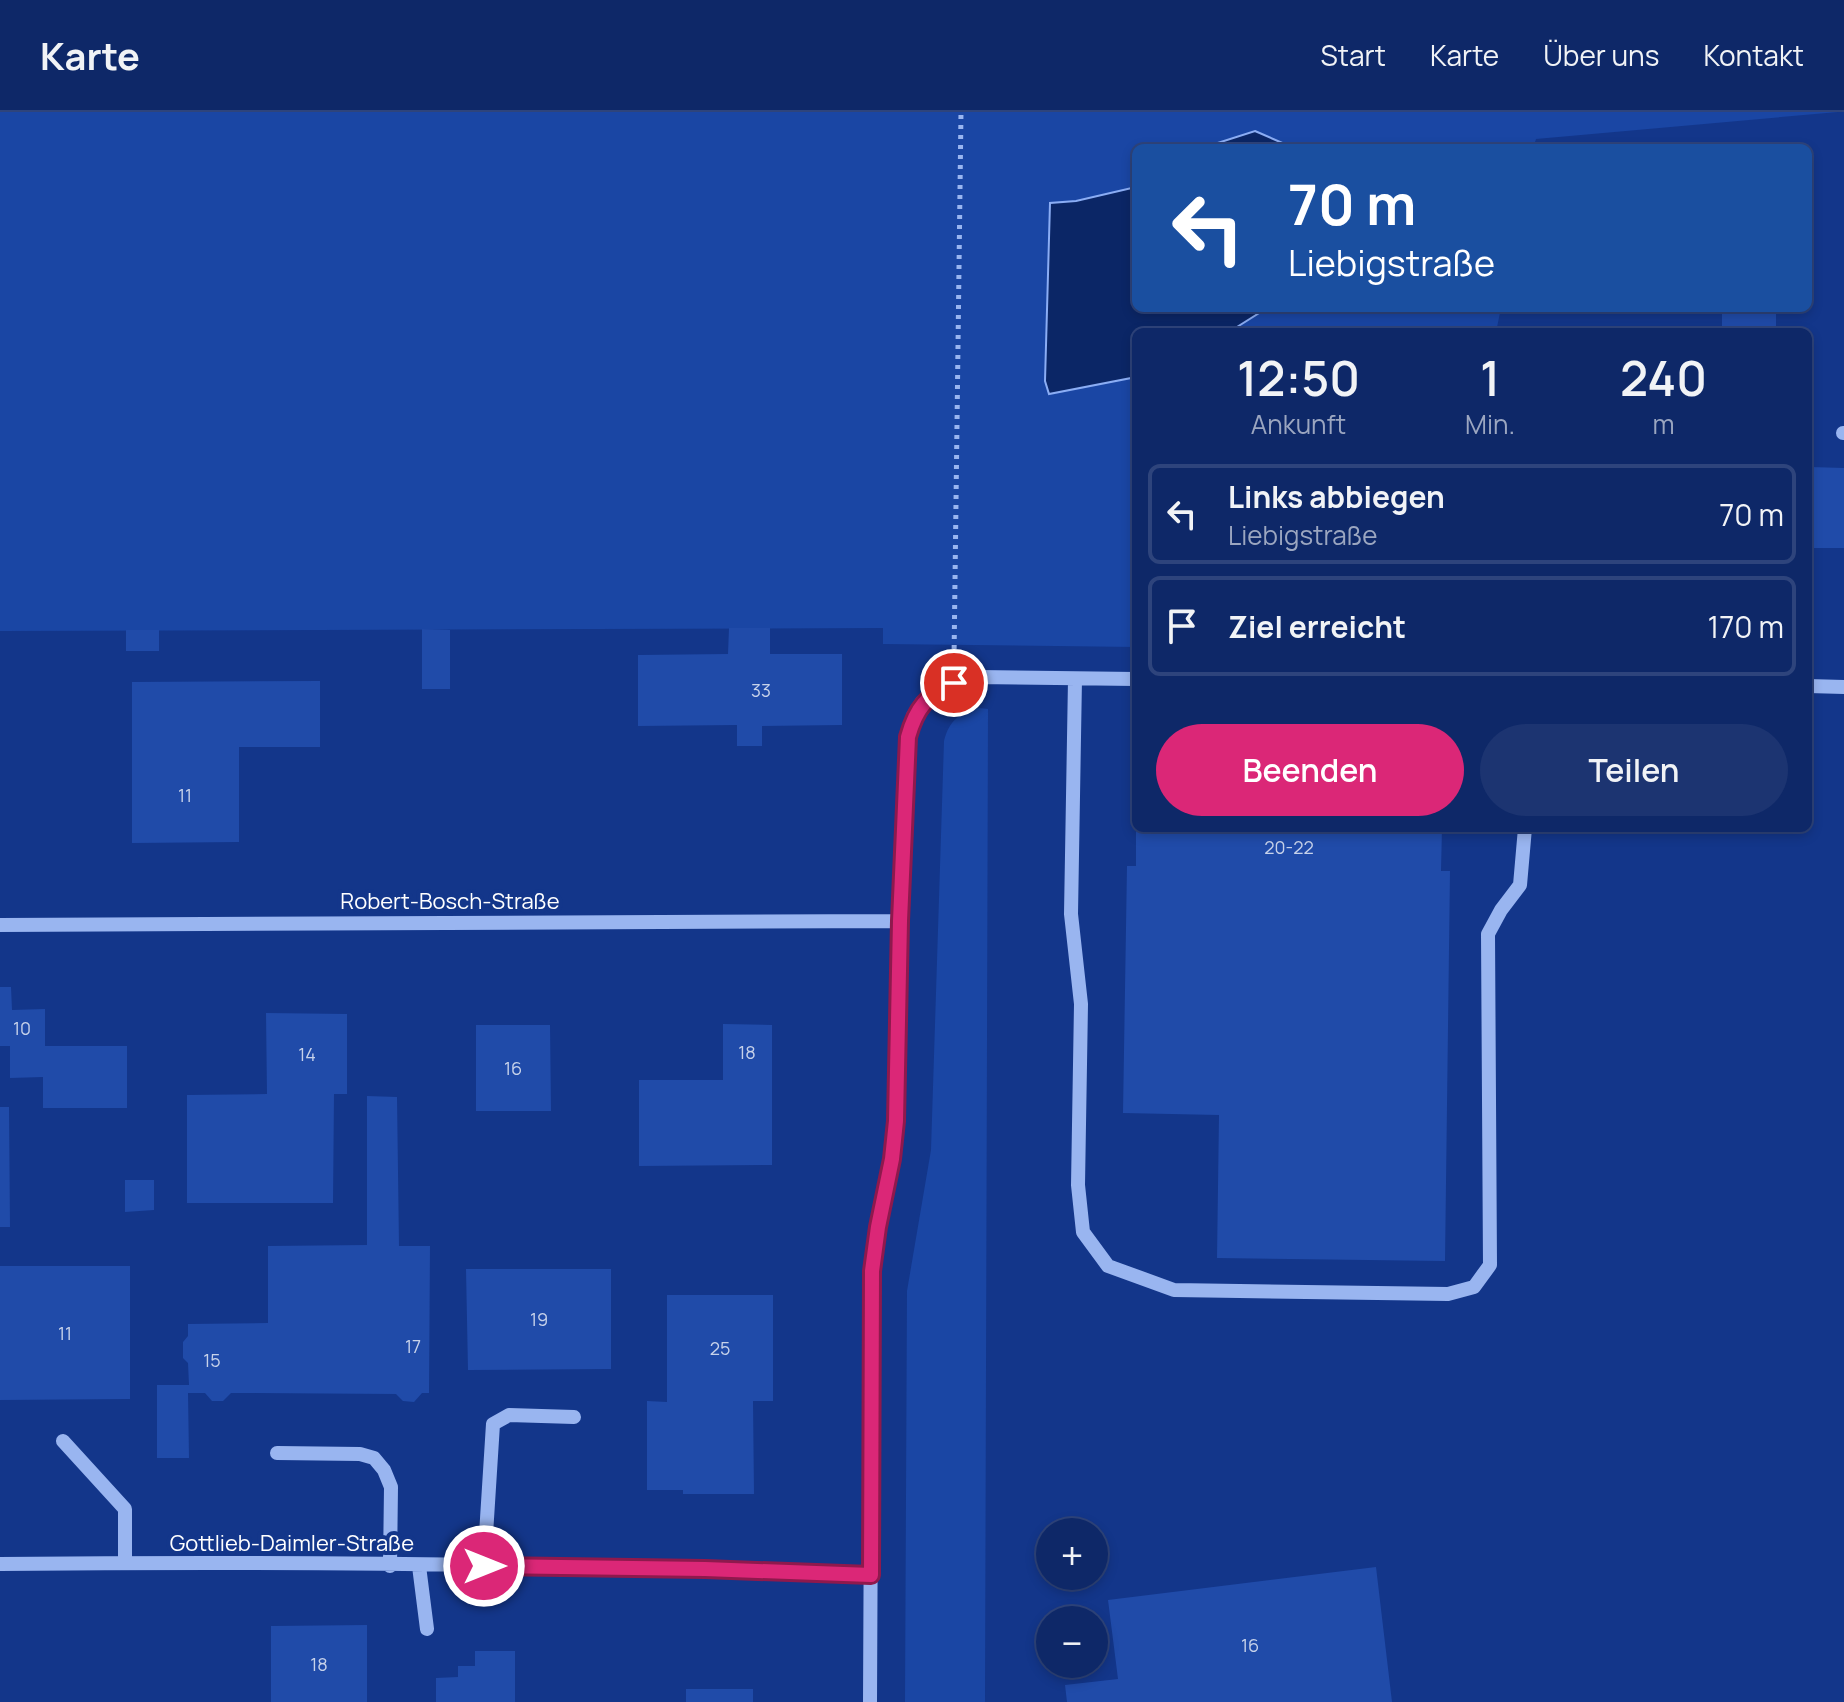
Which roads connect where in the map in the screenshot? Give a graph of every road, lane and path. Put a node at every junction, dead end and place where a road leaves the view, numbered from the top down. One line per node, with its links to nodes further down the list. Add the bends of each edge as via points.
1 (961, 112): 4 (path)
2 (1075, 679): 3 (street); 4 (street, via 977,677); 7 (street, via 1071,914 1081,1004 1078,1185 1083,1232 1108,1266 1174,1290 1448,1294 1474,1287 1490,1265 1488,934 1520,885)
3 (1132, 679)
4 (954, 683): 8 (street, via 922,702 908,737)
5 (1812, 686): 6 (street)
6 (1844, 687)
7 (1525, 832)
8 (900, 921): 9 (street, Robert-Bosch-Straße); 18 (street, via 896,1121 872,1271)
9 (0, 925)
10 (574, 1417): 17 (street, via 509,1415 493,1424)
11 (63, 1441): 13 (street, via 125,1509)
12 (277, 1453): 15 (street, via 374,1458 391,1487)
13 (125, 1563): 14 (street, Gottlieb-Daimler-Straße); 15 (street, Gottlieb-Daimler-Straße)
14 (0, 1564)
15 (390, 1566): 16 (street, Gottlieb-Daimler-Straße)
16 (419, 1566): 17 (street, Gottlieb-Daimler-Straße); 19 (street)
17 (484, 1566): 18 (street, Gottlieb-Daimler-Straße)
18 (871, 1575): 20 (street)
19 (427, 1629)
20 (870, 1702)

